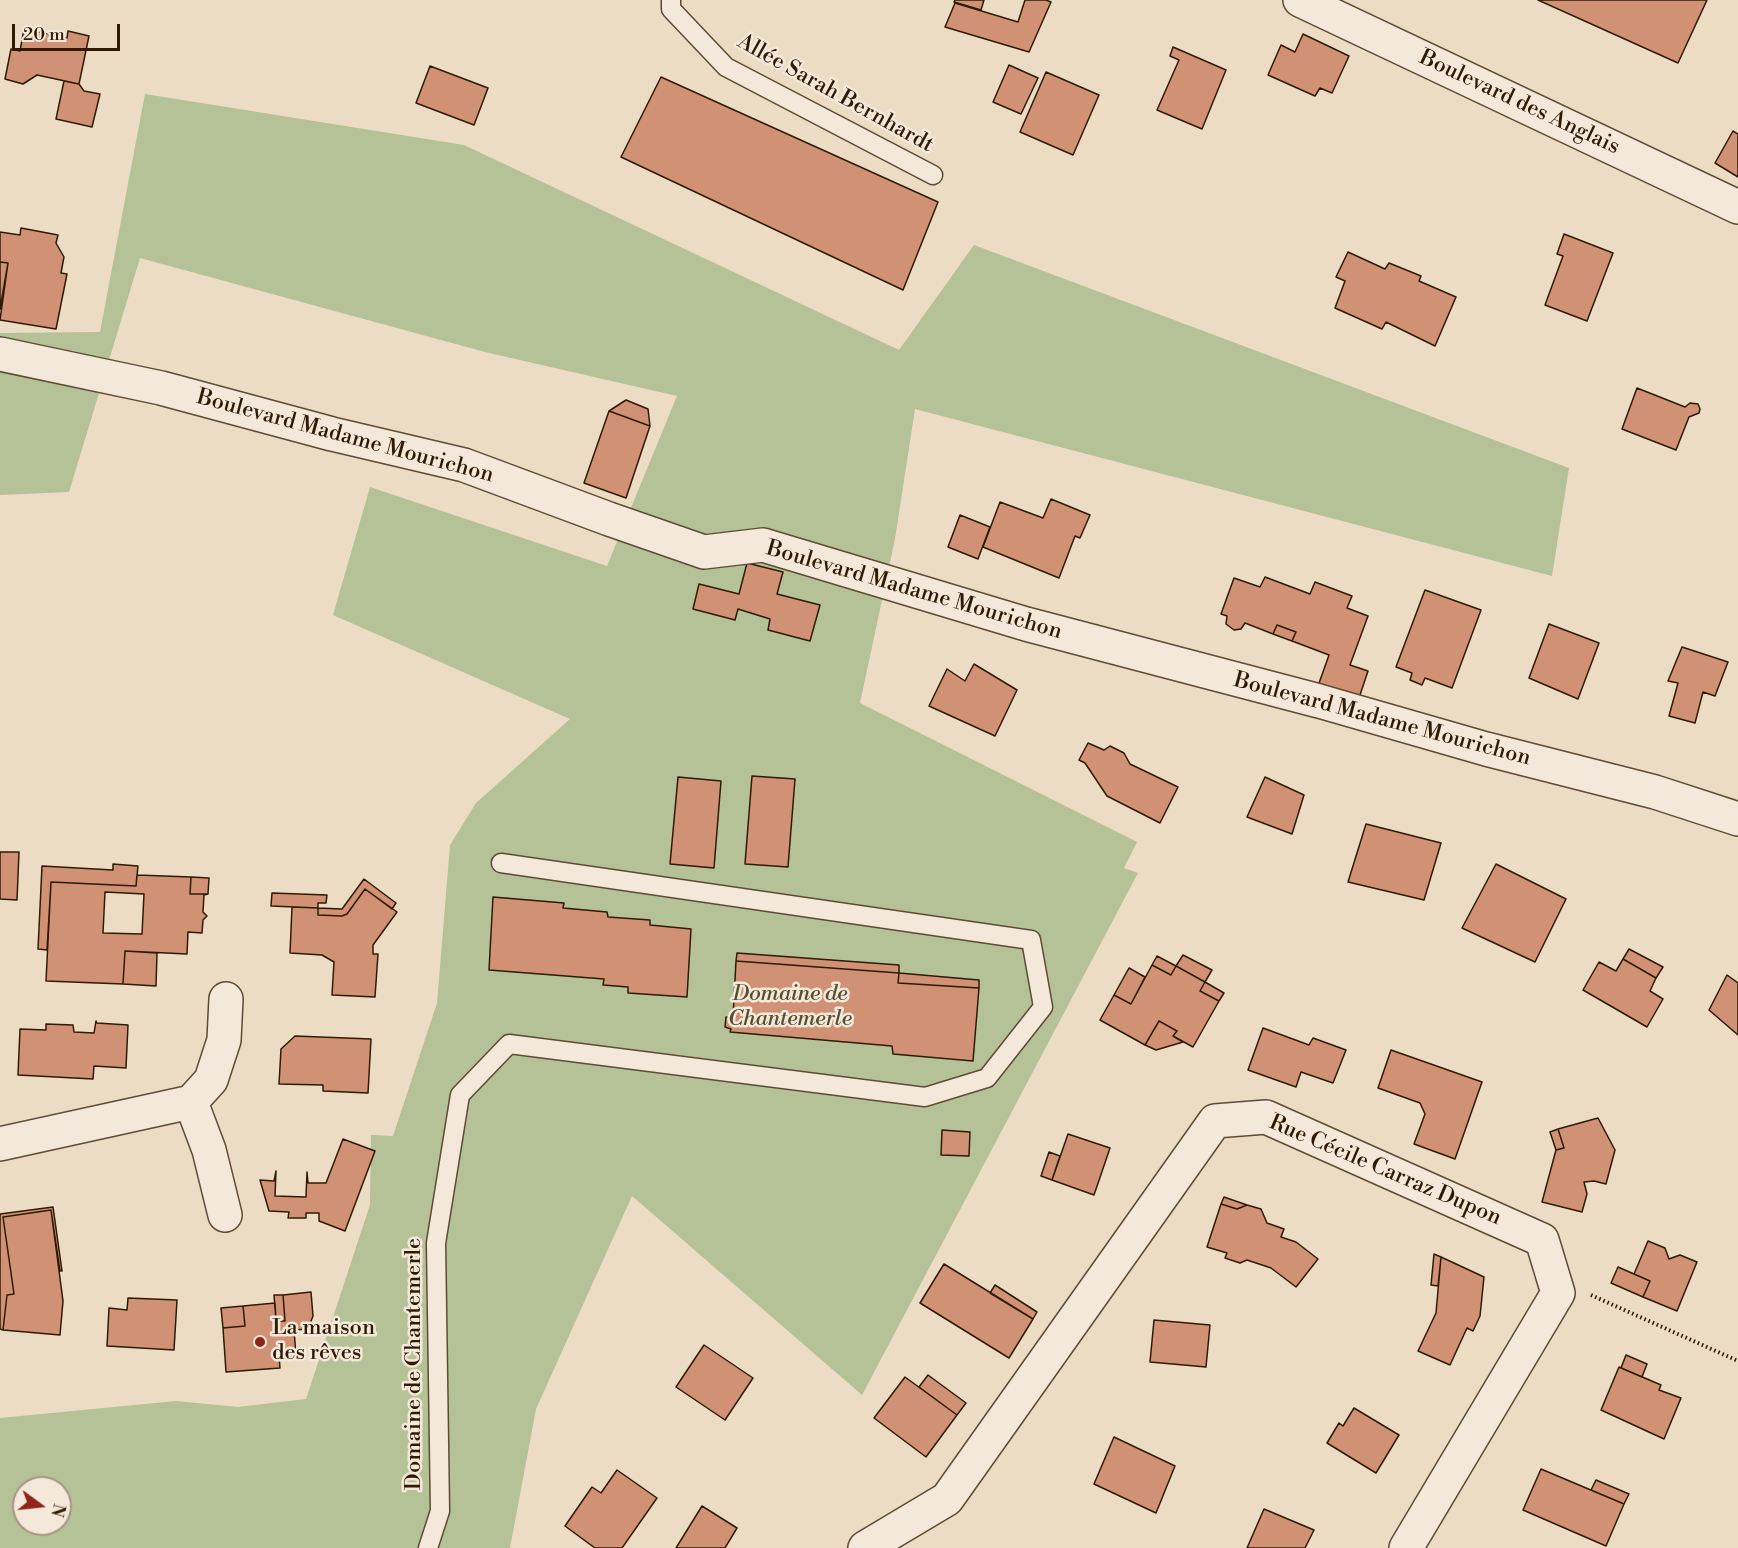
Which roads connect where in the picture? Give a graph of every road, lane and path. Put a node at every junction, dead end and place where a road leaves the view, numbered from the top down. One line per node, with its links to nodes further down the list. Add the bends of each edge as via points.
1 (671, 0): 3 (lane, Allée Sarah Bernhardt, via 671,9 726,67)
2 (1300, 0): 4 (street, Boulevard des Anglais)
3 (933, 175)
4 (1738, 207)
5 (16, 363): 6 (street, Boulevard Madame Mourichon, via 161,388 464,465 704,552 763,545 1290,704 1655,792)
6 (1734, 819)
7 (501, 863): 14 (lane, Domaine de Chantemerle, via 1031,940 1043,1007 987,1078 925,1097 509,1044 460,1095 454,1129 436,1243 440,1511)
8 (226, 999): 9 (street, via 224,1040 218,1060 211,1080)
9 (191, 1102): 10 (street); 11 (street, via 209,1150)
10 (0, 1144)
11 (225, 1215)
12 (1553, 1278): 13 (path); 15 (street, Rue Cécile Carraz Dupon, via 1542,1240 1266,1117 1215,1121 947,1499); 16 (street, Rue Cécile Carraz Dupon, via 1558,1293)
13 (1738, 1361)
14 (428, 1548)
15 (865, 1548)
16 (1406, 1548)

